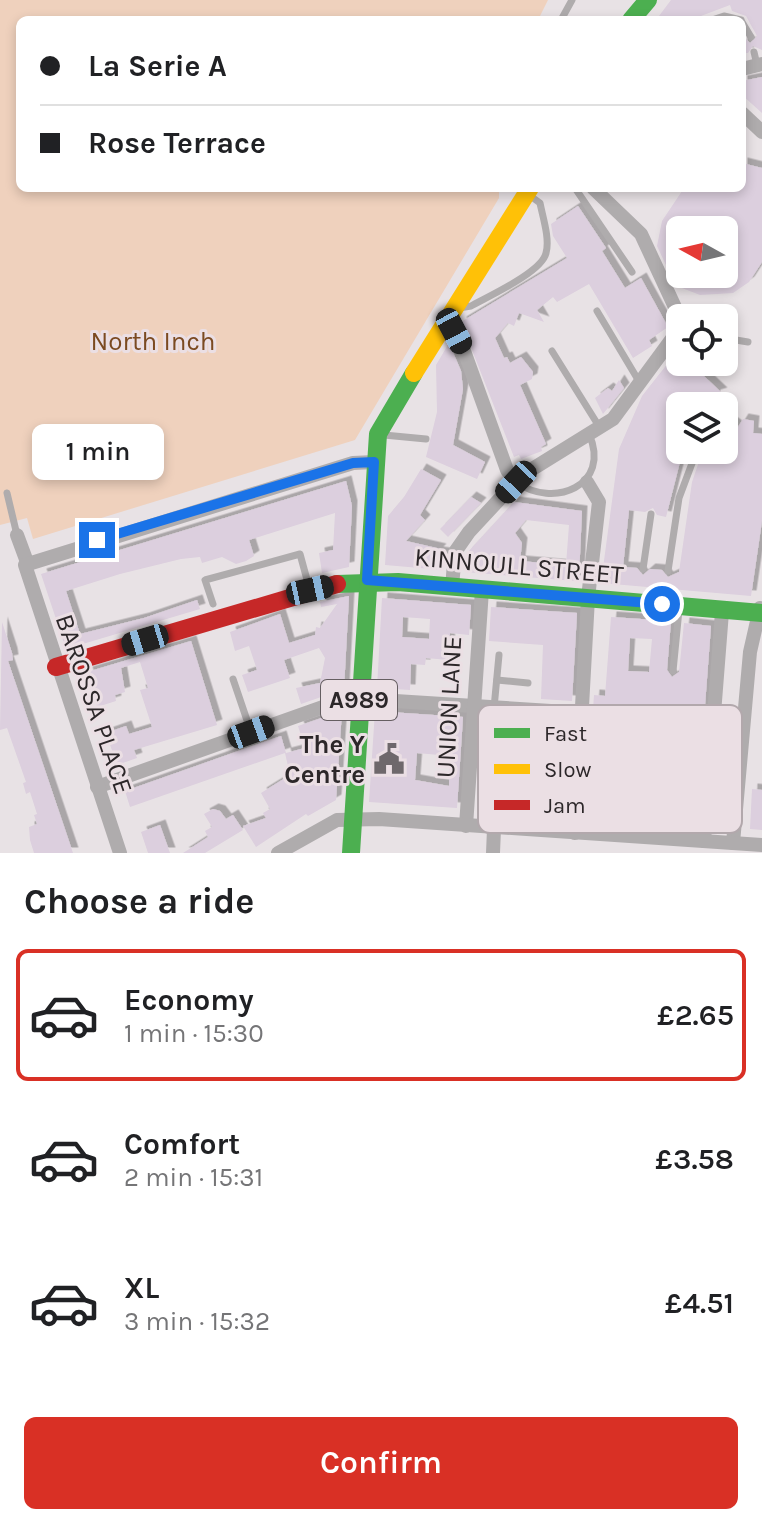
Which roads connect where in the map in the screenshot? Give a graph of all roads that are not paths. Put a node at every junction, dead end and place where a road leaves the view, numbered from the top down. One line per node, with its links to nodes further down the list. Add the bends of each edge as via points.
1 (648, 0): 2 (main road)
2 (631, 14)
3 (746, 29): 4 (lane)
4 (751, 37)
5 (746, 117): 6 (street)
6 (762, 132)
7 (528, 192): 13 (main road, A989)
8 (530, 192): 13 (lane, via 540,203 547,251 541,264)
9 (578, 192): 11 (lane)
10 (598, 192): 12 (street, via 641,234)
11 (632, 272)
12 (674, 304)
13 (462, 306): 15 (main road, A989)
14 (597, 311): 20 (lane)
15 (443, 323): 22 (main road, A989); 26 (street, via 463,348)
16 (738, 340): 17 (lane)
17 (748, 342)
18 (666, 349): 20 (street)
19 (552, 351): 21 (lane)
20 (640, 383): 21 (street, via 613,419)
21 (595, 431): 26 (street); 27 (lane)
22 (378, 434): 23 (lane); 24 (main road, A989)
23 (426, 439)
24 (374, 462): 31 (street, via 353,463); 34 (main road, A989)
25 (692, 464): 33 (lane, via 679,498)
26 (516, 482): 27 (lane, via 551,492); 35 (street, via 456,547)
27 (587, 482): 38 (street, via 599,502)
28 (7, 493): 30 (lane)
29 (651, 514): 32 (lane)
30 (17, 535): 31 (street, BAROSSA PLACE)
31 (26, 566): 44 (street, BAROSSA PLACE)
32 (643, 569)
33 (668, 571)
34 (367, 580): 35 (main road, KINNOULL STREET); 36 (main road, KINNOULL STREET); 49 (main road, A989)
35 (452, 587): 37 (main road, KINNOULL STREET)
36 (310, 590): 40 (lane, via 300,554 205,580); 44 (main road, KINNOULL STREET)
37 (482, 590): 38 (main road, KINNOULL STREET); 53 (street, UNION LANE)
38 (588, 598): 39 (main road, KINNOULL STREET, via 640,594); 51 (street)
39 (669, 600): 42 (main road, KINNOULL STREET); 45 (lane)
40 (213, 604)
41 (761, 610): 42 (main road, KINNOULL STREET); 56 (street, via 750,652)
42 (722, 612): 52 (street)
43 (499, 655): 47 (lane)
44 (56, 667): 57 (street, BAROSSA PLACE)
45 (673, 671)
46 (233, 679): 55 (lane)
47 (497, 680): 48 (lane); 50 (lane)
48 (528, 683)
49 (359, 698): 53 (street); 55 (street); 58 (main road, A989)
50 (494, 705)
51 (582, 705)
52 (716, 705)
53 (472, 707): 54 (street); 59 (street, UNION LANE)
54 (478, 708)
55 (251, 732): 57 (street)
56 (742, 742)
57 (97, 787): 67 (street, BAROSSA PLACE)
58 (353, 819): 59 (street); 68 (street, via 326,825); 69 (main road, A989)
59 (466, 826): 60 (street)
60 (478, 827)
61 (494, 833): 70 (street)
62 (575, 833): 66 (street)
63 (734, 833): 64 (street)
64 (733, 843): 65 (street); 66 (street)
65 (762, 845)
66 (708, 847)
67 (120, 853)
68 (278, 853)
69 (351, 853)
70 (493, 853)

